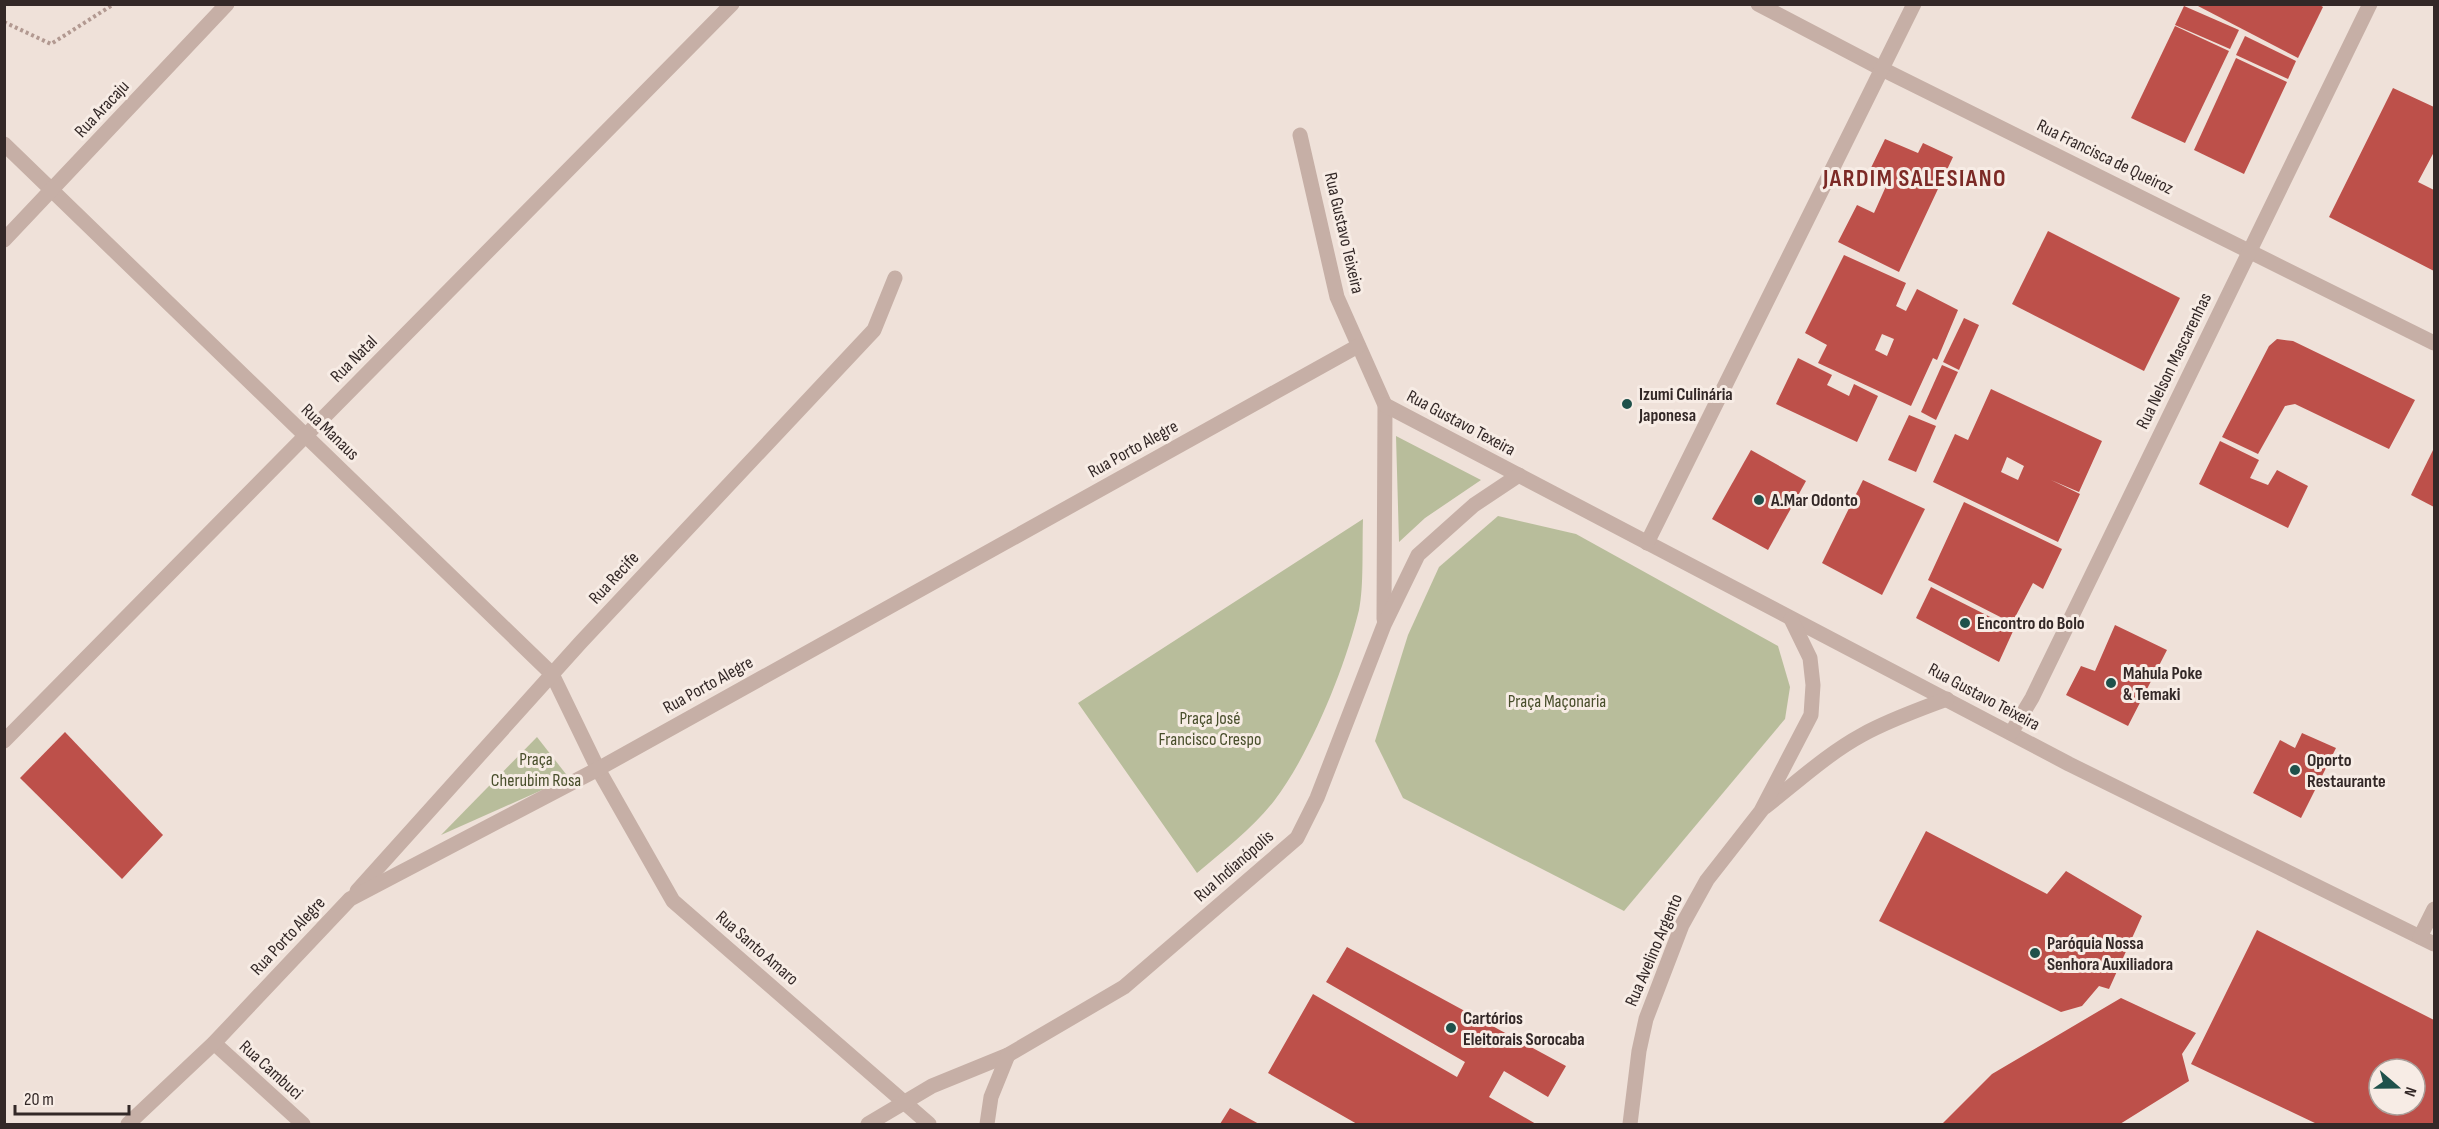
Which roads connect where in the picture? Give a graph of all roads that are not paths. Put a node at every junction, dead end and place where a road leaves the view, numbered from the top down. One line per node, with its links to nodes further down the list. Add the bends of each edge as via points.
1 (227, 4): 9 (street, Rua Aracaju)
2 (732, 4): 16 (street, Rua Natal)
3 (1758, 4): 6 (street, Rua Francisca de Queiroz)
4 (1914, 4): 6 (street)
5 (2370, 4): 11 (street, Rua Nelson Mascarenhas)
6 (1882, 69): 11 (street, Rua Francisca de Queiroz); 18 (street)
7 (1300, 135): 14 (street, Rua Gustavo Teixeira, via 1337,297)
8 (4, 144): 9 (street, Rua Manaus)
9 (52, 190): 10 (street, Rua Aracaju); 16 (street, Rua Manaus)
10 (4, 240)
11 (2249, 251): 13 (street, Rua Francisca de Queiroz); 23 (street, Rua Nelson Mascarenhas, via 2032,698)
12 (895, 278): 21 (street, Rua Recife, via 874,330)
13 (2434, 343)
14 (1358, 346): 15 (street, Rua Gustavo Teixeira); 25 (street, Rua Porto Alegre)
15 (1384, 405): 17 (street, Rua Gustavo Texeira); 20 (street, Rua Indianópolis)
16 (305, 436): 21 (street, Rua Manaus); 24 (street, Rua Natal)
17 (1519, 475): 18 (street, Rua Gustavo Teixeira); 20 (street, Rua Indianópolis, via 1474,505 1418,555)
18 (1647, 543): 19 (street, Rua Gustavo Teixeira)
19 (1791, 620): 22 (street, Rua Gustavo Teixeira); 26 (street, Rua Avelino Argento, via 1810,658 1811,715)
20 (1384, 625): 31 (street, Rua Indianópolis, via 1317,798 1297,838 1124,987)
21 (552, 674): 25 (street, Rua Manaus); 27 (street, Rua Recife)
22 (1947, 699): 23 (street, Rua Gustavo Teixeira); 26 (street, Rua Avelino Argento, via 1860,736)
23 (2011, 733): 29 (street, Rua Gustavo Teixeira)
24 (4, 741)
25 (598, 769): 27 (street, Rua Porto Alegre); 32 (street, Rua Santo Amaro, via 673,901)
26 (1761, 811): 38 (street, Rua Avelino Argento, via 1707,880 1682,925 1646,1019)
27 (350, 899): 30 (street, Rua Porto Alegre)
28 (2434, 909): 29 (street)
29 (2427, 940)
30 (214, 1043): 33 (street, Rua Porto Alegre); 34 (street, Rua Cambuci)
31 (1008, 1055): 32 (street, Rua Indianópolis); 37 (street, via 991,1097)
32 (903, 1102): 35 (street, Rua Indianópolis); 36 (street, Rua Santo Amaro)
33 (128, 1125)
34 (303, 1125)
35 (868, 1125)
36 (930, 1125)
37 (987, 1125)
38 (1630, 1125)

